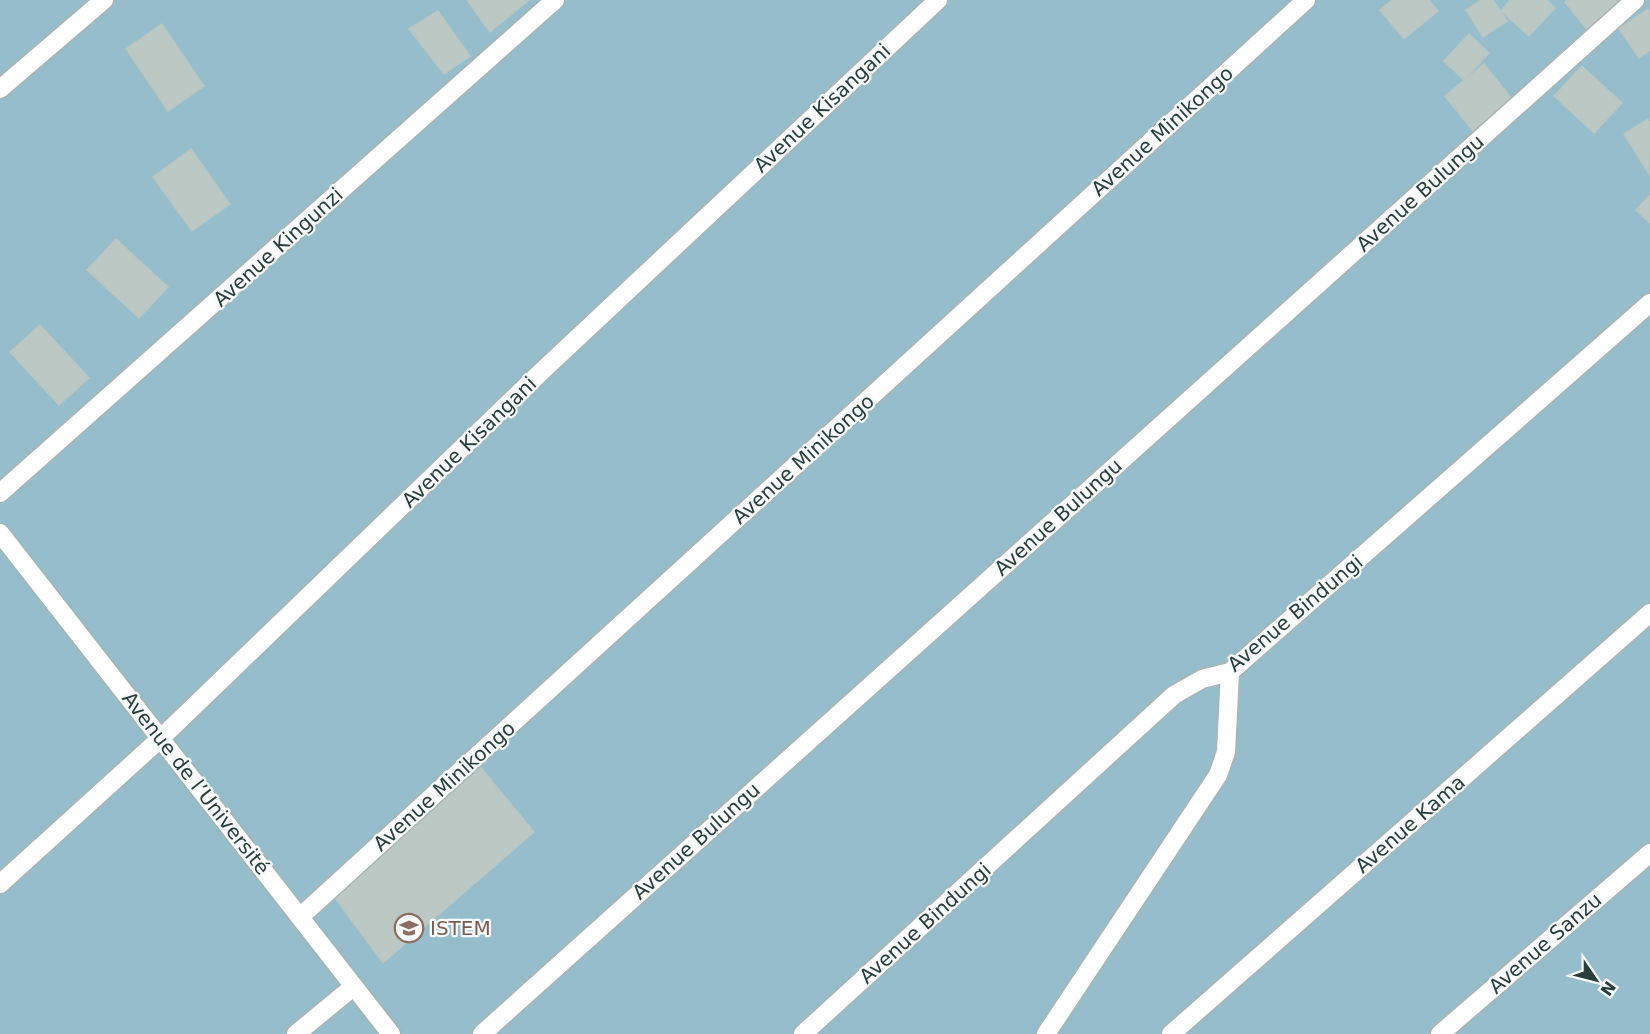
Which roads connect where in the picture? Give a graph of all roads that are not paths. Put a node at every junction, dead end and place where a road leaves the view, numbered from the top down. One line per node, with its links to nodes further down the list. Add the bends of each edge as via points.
1 (104, 0): 6 (street)
2 (555, 0): 8 (street, Avenue Kingunzi)
3 (938, 0): 12 (street, Avenue Kisangani, via 532,380)
4 (1306, 0): 15 (street, Avenue Minikongo)
5 (1635, 0): 19 (street, Avenue Bulungu)
6 (0, 89)
7 (1650, 303): 11 (street, Avenue Bindungi)
8 (0, 493)
9 (0, 533): 12 (street, Avenue de l’Université)
10 (1650, 613): 22 (street, Avenue Kama)
11 (1230, 672): 20 (street, Avenue Bindungi, via 1202,679 1174,695); 21 (street, via 1226,752 1218,775)
12 (161, 738): 14 (street, Avenue Kisangani); 15 (street, Avenue de l’Université)
13 (1650, 853): 23 (street, Avenue Sanzu)
14 (0, 884)
15 (300, 917): 16 (street, Avenue de l’Université)
16 (353, 987): 17 (street); 18 (street, Avenue de l’Université)
17 (296, 1034)
18 (391, 1034)
19 (482, 1034)
20 (803, 1034)
21 (1046, 1034)
22 (1171, 1034)
23 (1440, 1034)

